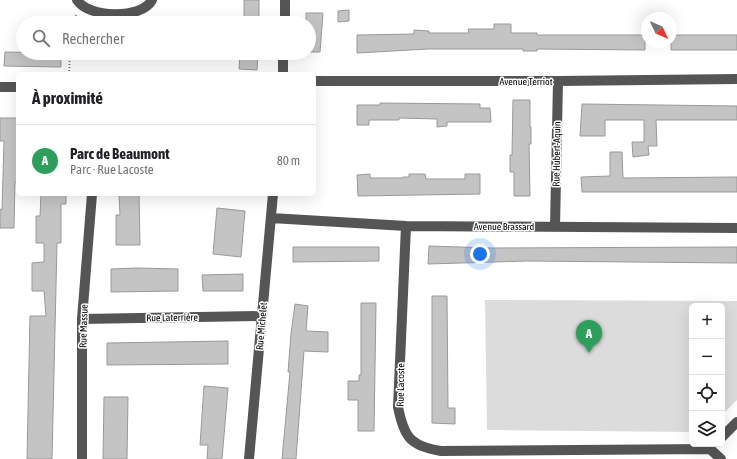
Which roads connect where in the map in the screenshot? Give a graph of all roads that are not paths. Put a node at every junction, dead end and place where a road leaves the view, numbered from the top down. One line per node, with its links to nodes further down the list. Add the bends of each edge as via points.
1 (77, 0): 2 (street, via 84,8 94,12 130,14 142,11)
2 (152, 0)
3 (286, 0): 4 (street)
4 (285, 16)
5 (283, 60): 6 (street)
6 (283, 72)
7 (737, 79): 9 (street, Avenue Terriot)
8 (316, 81): 9 (street, Avenue Terriot)
9 (558, 81): 16 (street, Rue Hubert-Aquin)
10 (0, 87): 11 (street)
11 (16, 87)
12 (92, 196): 19 (street, Rue Massue)
13 (273, 196): 14 (street, Rue Michelet)
14 (271, 218): 15 (street, Avenue Brassard); 18 (street, Rue Michelet)
15 (406, 226): 16 (street, Avenue Brassard); 22 (street, Rue Lacoste, via 398,407 402,428 420,446 441,451)
16 (555, 227): 17 (street, Avenue Brassard)
17 (737, 228)
18 (262, 316): 19 (street, Rue Laterrière); 25 (street, Rue Michelet)
19 (82, 319): 24 (street, Rue Massue)
20 (737, 422): 21 (street)
21 (725, 434)
22 (689, 446)
23 (714, 447): 26 (street, Rue Lacoste)
24 (82, 459)
25 (250, 459)
26 (721, 459)

